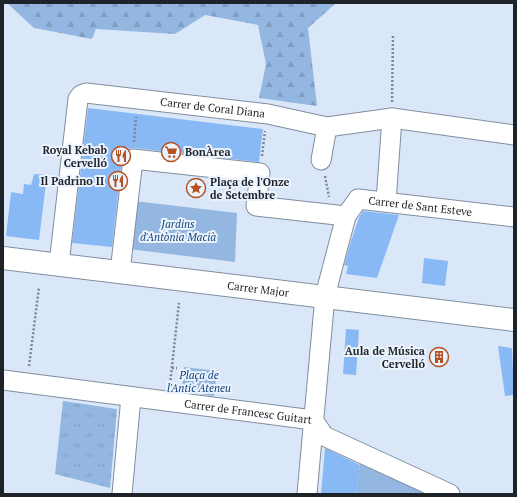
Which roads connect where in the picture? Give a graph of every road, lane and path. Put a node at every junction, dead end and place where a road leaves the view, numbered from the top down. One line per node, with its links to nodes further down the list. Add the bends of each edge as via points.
1 (393, 34): 4 (path)
2 (138, 99): 3 (street, Carrer de Coral Diana); 7 (path); 14 (street, Carrer de Coral Diana, via 86,93 78,99)
3 (268, 114): 5 (street, Carrer de Coral Diana); 9 (path)
4 (392, 118): 5 (street, Carrer de Coral Diana); 6 (street, Carrer de Coral Diana); 10 (street)
5 (327, 127): 8 (street)
6 (514, 135)
7 (132, 159): 9 (street); 15 (street)
8 (321, 160): 11 (path)
9 (260, 173): 11 (street, via 256,206)
10 (386, 202): 11 (street, Carrer de Sant Esteve, via 358,199); 12 (street, Carrer de Sant Esteve)
11 (339, 215): 17 (street, Carrer de Sant Esteve)
12 (514, 217)
13 (3, 258): 14 (street, Carrer Major)
14 (59, 264): 15 (street, Carrer Major)
15 (120, 272): 17 (street, Carrer Major)
16 (39, 287): 23 (path)
17 (324, 296): 19 (street, Carrer Major); 26 (street, Carrer de Sant Esteve)
18 (179, 303): 20 (path)
19 (514, 320)
20 (172, 368): 21 (path); 24 (path)
21 (177, 368)
22 (3, 380): 23 (street, Carrer de Francesc Guitart)
23 (27, 383): 25 (street, Carrer de Francesc Guitart)
24 (170, 390)
25 (131, 397): 26 (street, Carrer de Francesc Guitart); 27 (street)
26 (313, 420): 28 (street, Carrer de Sant Esteve); 29 (street, Carrer de Francesc Guitart, via 324,436)
27 (122, 494)
28 (307, 494)
29 (450, 494)

